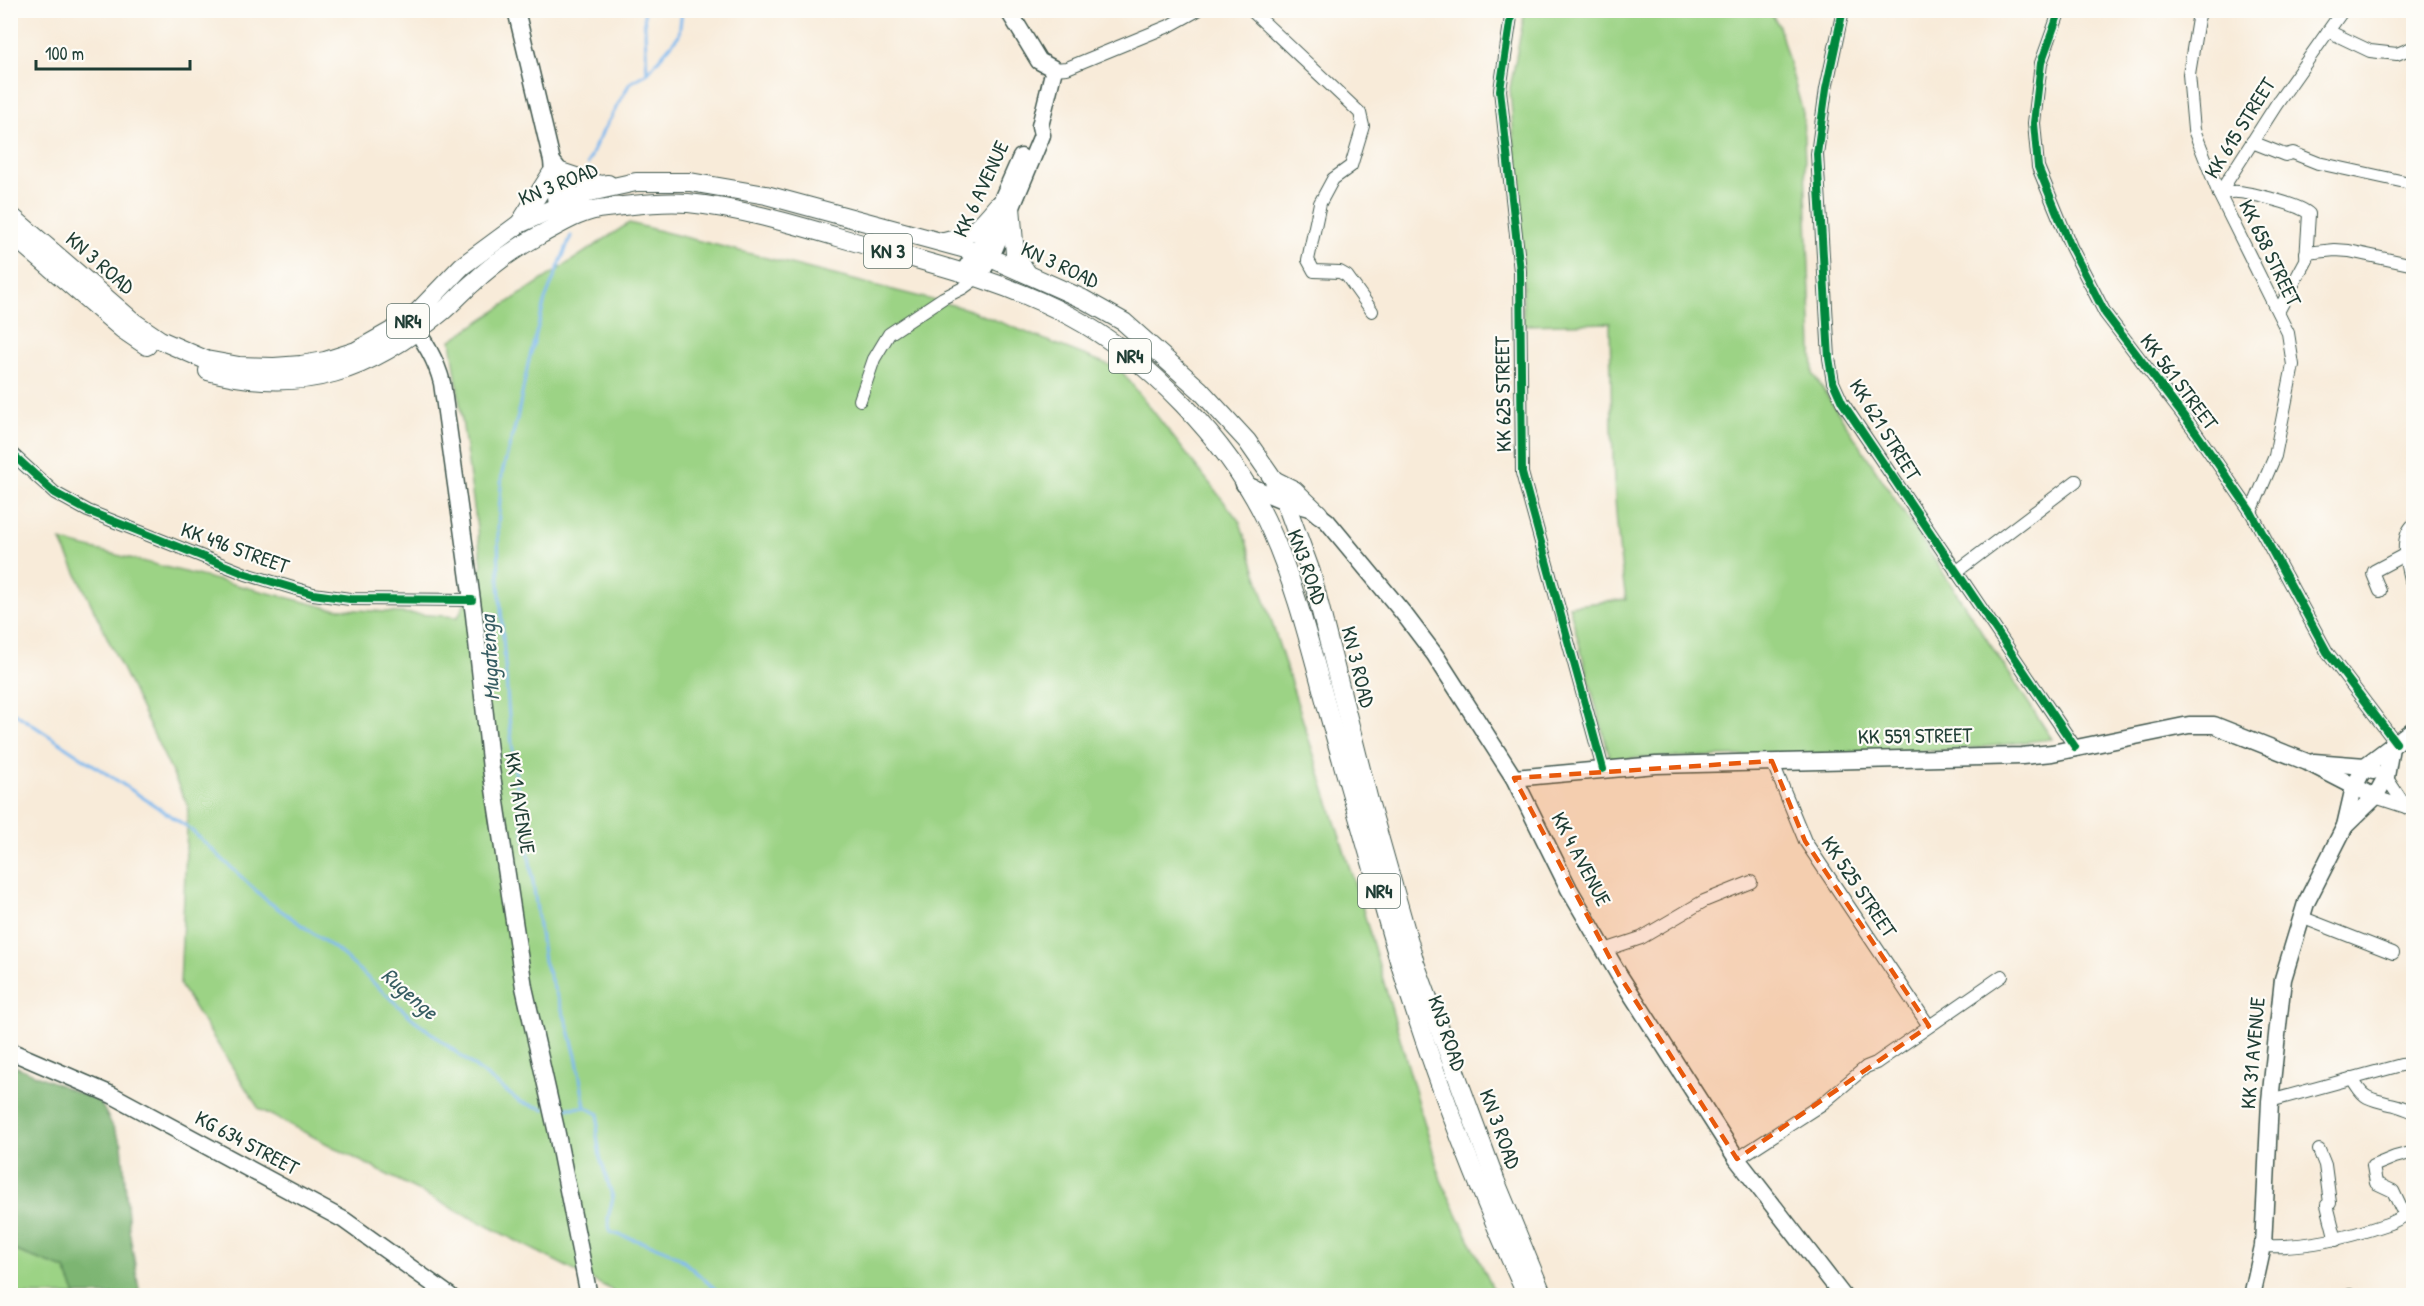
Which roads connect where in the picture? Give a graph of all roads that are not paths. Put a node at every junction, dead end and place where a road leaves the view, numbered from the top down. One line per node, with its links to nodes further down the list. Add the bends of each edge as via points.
1 (516, 10): 14 (main road)
2 (1008, 10): 12 (main road, via 1036,56)
3 (1198, 10): 12 (street, via 1067,68)
4 (1251, 10): 31 (street, via 1360,113 1363,126 1351,166 1333,179 1320,203 1308,260 1314,271 1347,276)
5 (1512, 10): 55 (street, KK 625 STREET, via 1500,90 1520,271 1522,472)
6 (1843, 10): 45 (street, KK 621 STREET, via 1817,154 1833,382 1842,402)
7 (2060, 10): 41 (street, KK 561 STREET, via 2037,85 2034,123 2038,167 2071,248 2105,313)
8 (2201, 10): 17 (street, KK 658 STREET, via 2189,74 2194,130)
9 (2343, 10): 10 (street, KK 615 STREET)
10 (2328, 31): 11 (street, via 2370,51 2397,54); 13 (street, KK 615 STREET)
11 (2414, 47)
12 (1054, 69): 19 (main road, KK 6 AVENUE, via 1040,126 1042,135)
13 (2252, 142): 16 (street, via 2318,164); 17 (street, KK 615 STREET)
14 (555, 169): 15 (highway, via 600,185); 18 (main road); 21 (highway)
15 (622, 183): 18 (highway, KN 3 ROAD / NR4); 25 (highway, KN 3 ROAD / NR4, via 690,182 766,195)
16 (2414, 184)
17 (2219, 194): 26 (street, KK 615 STREET, via 2237,192 2307,211); 32 (street, KK 658 STREET)
18 (572, 205): 21 (highway, KN 3 ROAD / NR4); 22 (highway, KN 3 ROAD / NR4); 22 (main road); 23 (highway, KN 3 ROAD / NR4, via 688,203)
19 (1004, 206): 25 (highway, via 963,238); 27 (main road, KK 6 AVENUE); 29 (highway, via 1016,254)
20 (10, 215): 33 (highway, KN 3 ROAD / NR4, via 135,323 160,340 206,360 274,367 325,361)
21 (519, 224): 33 (highway, KN 3 ROAD / NR4, via 462,266)
22 (558, 225): 33 (highway, KN 3 ROAD / NR4, via 503,257 450,305)
23 (812, 231): 30 (highway, KN3 ROAD / KN 3)
24 (10, 232): 33 (highway, KN 3 ROAD / NR4, via 148,347 197,368 239,379 269,382 322,377 353,368 388,352)
25 (939, 243): 27 (highway, KN 3 ROAD / NR4)
26 (2306, 253): 28 (street, via 2349,251); 32 (street, KK 615 STREET, via 2297,280)
27 (984, 255): 29 (highway, KN 3 ROAD / NR4); 30 (main road, KK 6 AVENUE)
28 (2414, 265)
29 (1027, 273): 36 (highway, KN 3 ROAD / NR4, via 1103,310 1142,337 1200,390 1247,441)
30 (970, 275): 34 (street, via 889,334 874,359); 38 (highway, KN3 ROAD / NR4, via 1015,290 1110,340 1137,361 1213,438)
31 (1372, 310)
32 (2278, 312): 41 (street, KK 658 STREET, via 2288,333 2293,365 2275,456)
33 (413, 326): 48 (main road, KK 1 AVENUE, via 438,366 442,383)
34 (860, 400)
35 (10, 452): 48 (street, KK 496 STREET, via 51,490 88,511 246,574 313,594 350,599)
36 (1274, 480): 39 (highway, KN 3 ROAD / NR4); 40 (highway, via 1294,490)
37 (2076, 482): 45 (street)
38 (1244, 484): 39 (main road); 81 (highway, KN3 ROAD / NR4, via 1265,519 1290,580 1396,952 1480,1193)
39 (1285, 501): 40 (main road); 43 (highway, KN 3 ROAD / NR4)
40 (1315, 511): 43 (highway, via 1300,517); 57 (main road, KK 4 AVENUE, via 1435,655)
41 (2251, 512): 50 (street, KK 561 STREET, via 2327,652)
42 (2414, 524): 44 (street, via 2407,531)
43 (1295, 527): 82 (highway, KN 3 ROAD / NR4, via 1311,572 1415,963)
44 (2404, 555): 46 (street); 47 (street, via 2374,571)
45 (1956, 572): 51 (street, KK 621 STREET)
46 (2410, 579)
47 (2380, 591)
48 (472, 600): 80 (main road, KK 1 AVENUE, via 524,987)
49 (2414, 729): 50 (main road, KK 31 AVENUE)
50 (2394, 745): 54 (main road, KK 31 AVENUE); 56 (main road, KK 31 AVENUE)
51 (2075, 747): 52 (main road, KK 559 STREET, via 2022,756); 53 (main road, KK 559 STREET, via 2189,724 2214,725)
52 (1772, 761): 55 (main road, KK 559 STREET); 67 (street, KK 525 STREET, via 1805,841)
53 (2307, 762): 54 (main road, KK 559 STREET); 58 (main road, KK 559 STREET)
54 (2365, 766): 56 (main road, KK 559 STREET); 58 (main road, KK 31 AVENUE)
55 (1603, 769): 57 (main road, KK 559 STREET)
56 (2386, 777): 59 (main road, KK 31 AVENUE); 60 (street)
57 (1514, 778): 64 (main road, KK 4 AVENUE, via 1569,889)
58 (2354, 787): 59 (main road, KK 559 STREET); 61 (main road, KK 31 AVENUE)
59 (2375, 797): 60 (street); 61 (main road, KK 31 AVENUE)
60 (2410, 810)
61 (2345, 826): 63 (main road, KK 31 AVENUE)
62 (1751, 882): 64 (street, via 1704,901 1641,938)
63 (2301, 917): 65 (street); 71 (main road, KK 31 AVENUE, via 2283,979)
64 (1605, 950): 75 (main road, KK 4 AVENUE)
65 (2393, 953)
66 (2002, 976): 67 (street)
67 (1929, 1026): 75 (street, via 1866,1067 1822,1104)
68 (10, 1051): 79 (main road, KG 634 STREET, via 112,1095 345,1220)
69 (2414, 1064): 70 (street)
70 (2352, 1078): 71 (street); 72 (street, via 2359,1092 2371,1100)
71 (2270, 1101): 78 (main road, KK 31 AVENUE)
72 (2414, 1112)
73 (2319, 1150): 77 (street, via 2326,1168 2330,1203 2327,1206)
74 (2414, 1152): 76 (street, via 2373,1166 2376,1183 2393,1191 2401,1208)
75 (1737, 1159): 83 (main road, KK 4 AVENUE)
76 (2411, 1214): 77 (street)
77 (2336, 1240): 78 (street)
78 (2263, 1246): 84 (main road, KK 31 AVENUE)
79 (450, 1296)
80 (589, 1296)
81 (1527, 1296)
82 (1543, 1296)
83 (1843, 1296)
84 (2252, 1296)

